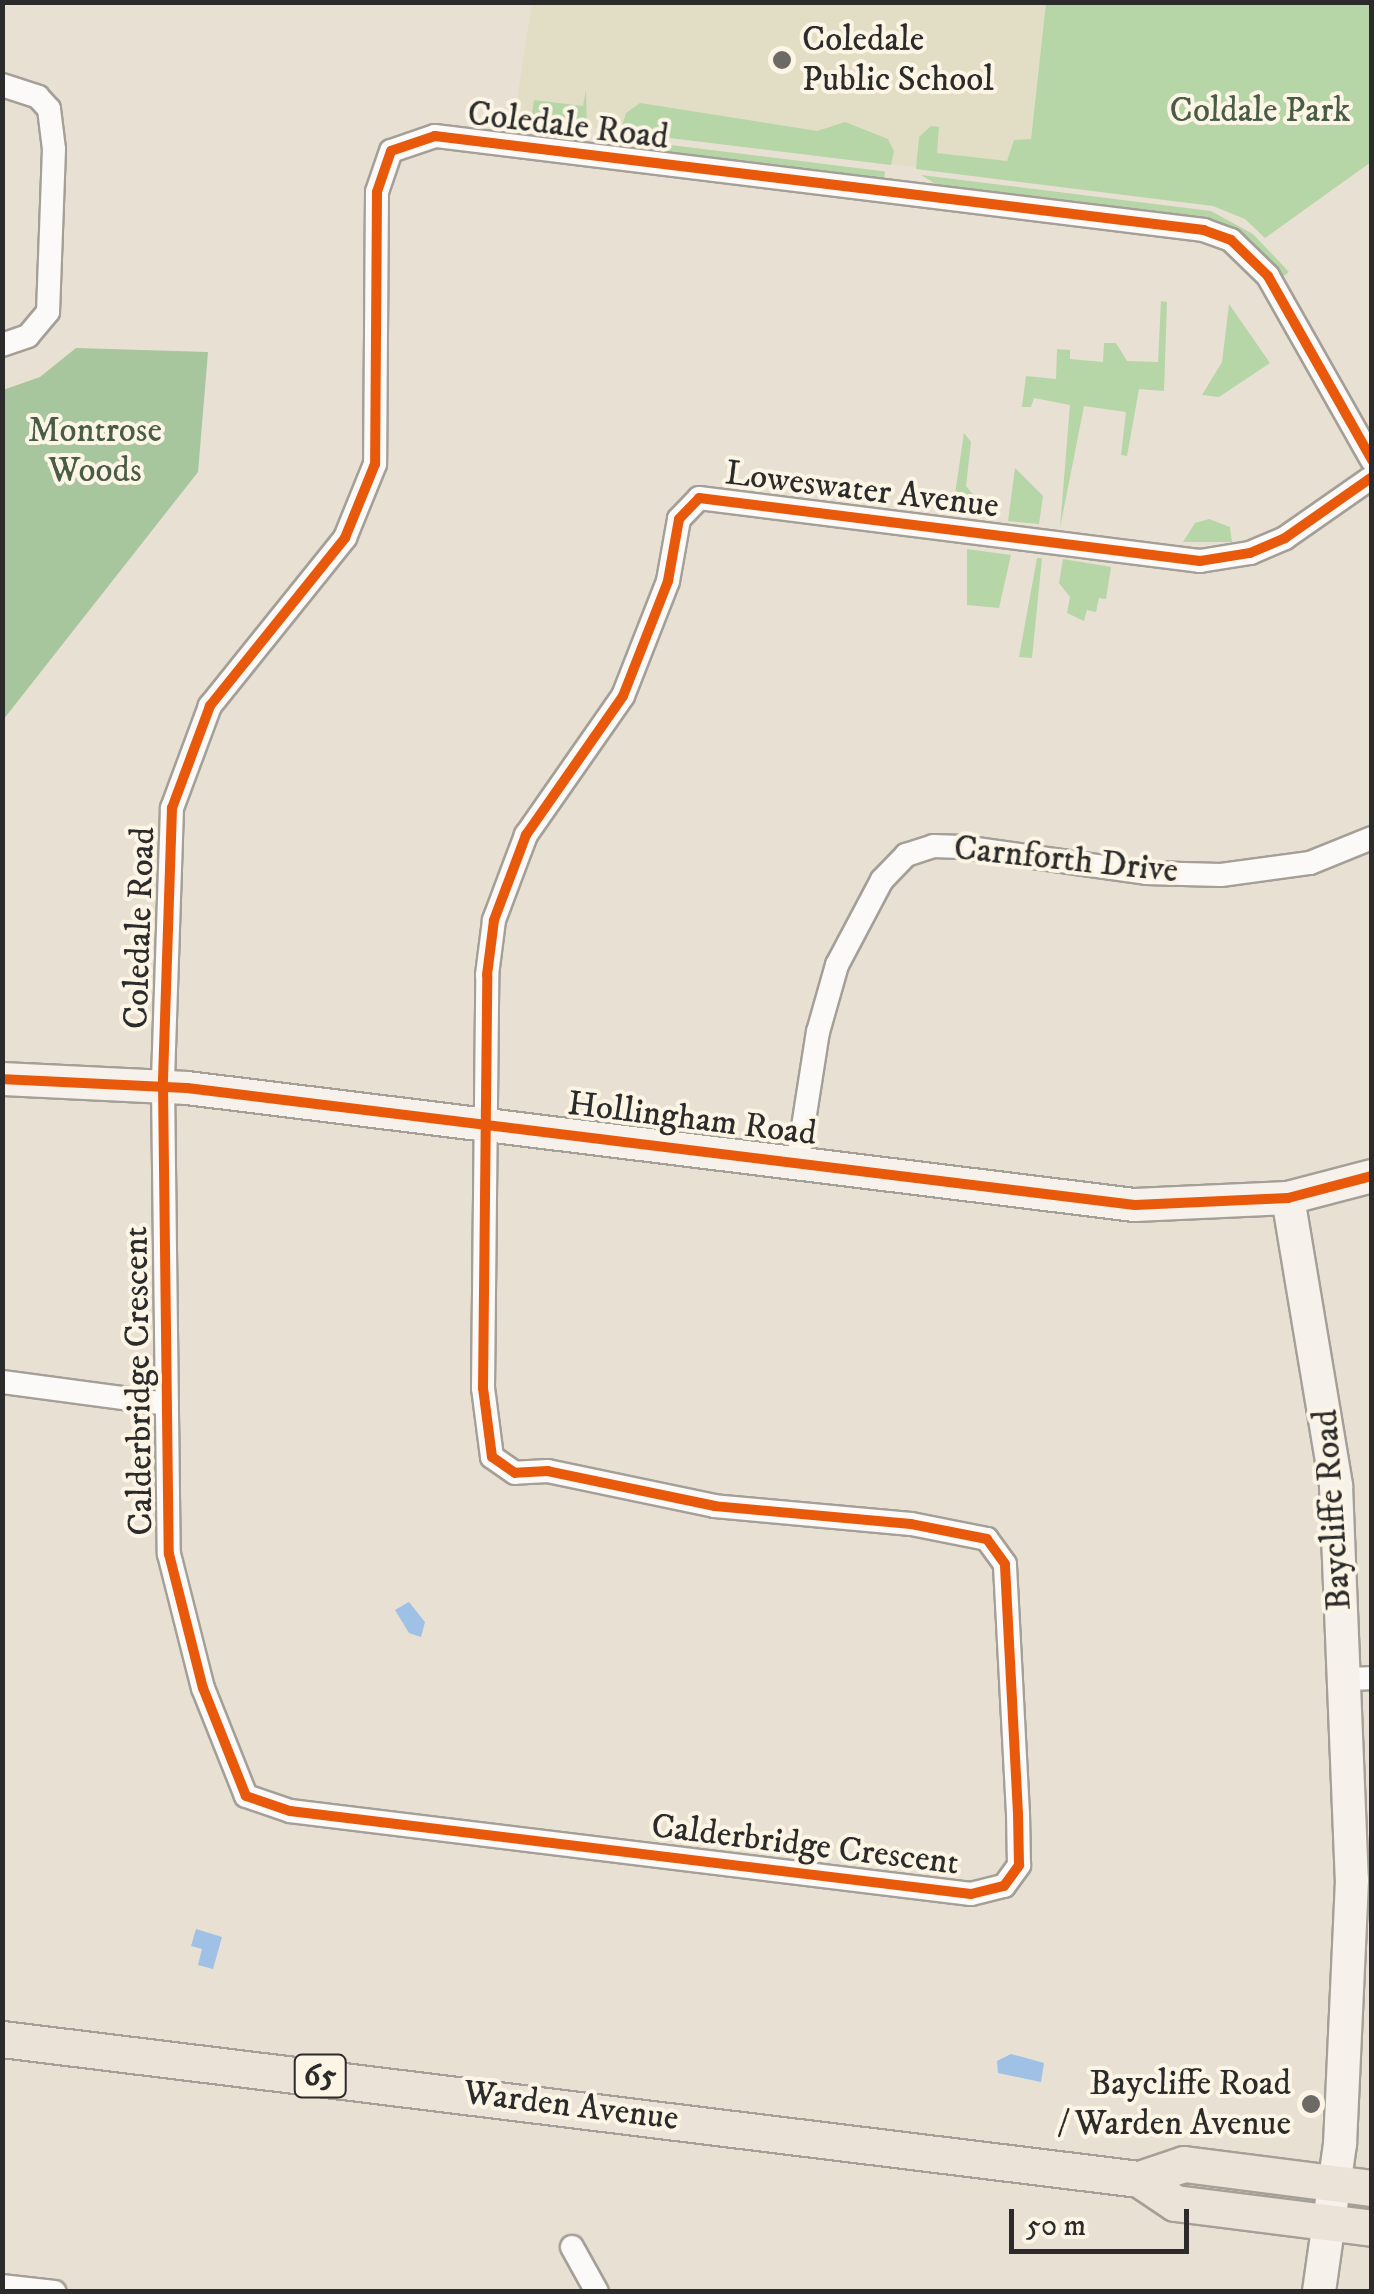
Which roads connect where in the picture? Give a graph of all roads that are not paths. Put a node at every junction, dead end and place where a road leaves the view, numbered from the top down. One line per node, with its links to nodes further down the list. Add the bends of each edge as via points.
1 (2, 85): 2 (street, via 38,97 49,109 54,149 48,312 28,336)
2 (2, 345)
3 (1372, 460): 7 (street, Coledale Road, via 1268,276 1231,240 1204,230 435,136 406,141 392,151 377,192 375,464 345,538 210,706 172,808)
4 (1372, 477): 8 (street, Loweswater Avenue, via 1284,538 1250,553 1200,561 714,496 688,506 623,696 526,834 501,895 487,975)
5 (1372, 838): 9 (street, Carnforth Drive, via 1310,863 1221,874 1146,873 933,846 906,855 882,880 837,966 818,1032)
6 (2, 1078): 7 (street, Hollingham Road)
7 (163, 1085): 8 (street, Hollingham Road); 13 (street, Calderbridge Crescent)
8 (487, 1122): 9 (street, Hollingham Road); 13 (street, Calderbridge Crescent, via 483,1388 492,1457 516,1473 548,1471 714,1506 911,1524 987,1539 1005,1564 1018,1814 1019,1865 1004,1886 971,1894 290,1811 246,1796 202,1688 169,1554)
9 (798, 1159): 11 (street, Hollingham Road, via 1135,1204)
10 (1372, 1176): 11 (street, Hollingham Road)
11 (1288, 1198): 14 (street, Baycliffe Road, via 1336,1486)
12 (2, 1382): 13 (street)
13 (167, 1404)
14 (1358, 1679): 17 (street, Baycliffe Road, via 1350,1983)
15 (2, 2038): 16 (main road, Warden Avenue / 65)
16 (1139, 2179): 17 (main road, Warden Avenue / 65, via 1184,2164); 19 (main road, Warden Avenue / 65, via 1175,2203)
17 (1333, 2183): 18 (main road, Warden Avenue / 65); 19 (street, Baycliffe Road)
18 (1372, 2188)
19 (1328, 2224): 20 (main road, Warden Avenue / 65); 25 (street, Baycliffe Road)
20 (1372, 2228)
21 (572, 2247): 24 (street)
22 (2, 2286): 23 (street)
23 (55, 2292)
24 (597, 2292)
25 (1319, 2292)

